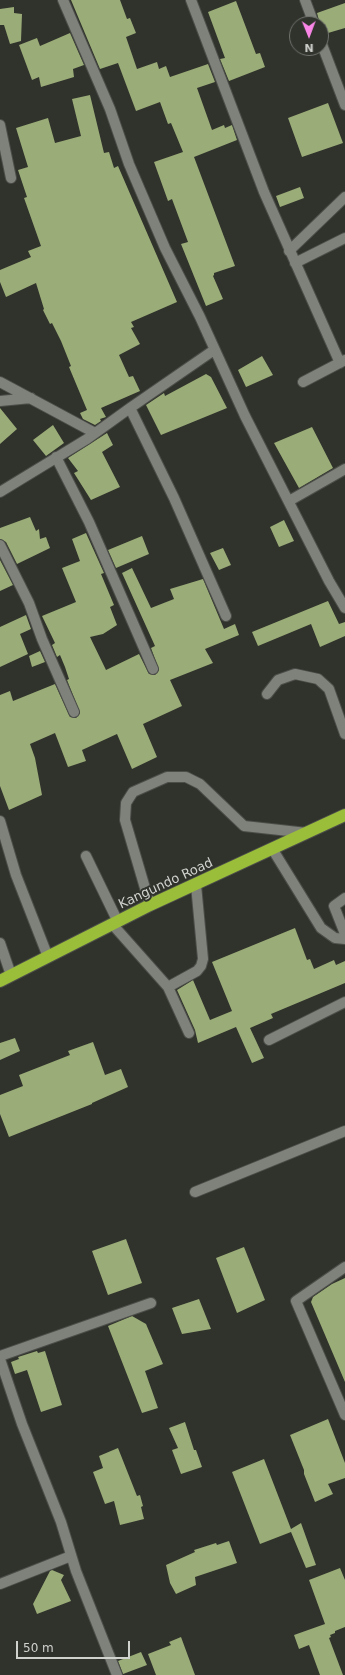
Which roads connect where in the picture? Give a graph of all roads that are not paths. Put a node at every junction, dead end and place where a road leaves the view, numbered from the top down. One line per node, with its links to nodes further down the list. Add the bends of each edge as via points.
1 (63, 0): 13 (street, via 110,109 129,164 165,248)
2 (191, 0): 11 (street, via 264,192)
3 (305, 0): 4 (street)
4 (311, 16)
5 (326, 56): 6 (street)
6 (345, 104)
7 (0, 125): 8 (street)
8 (11, 178)
9 (345, 197): 11 (street)
10 (345, 238): 12 (street)
11 (290, 251): 12 (street)
12 (295, 263): 14 (street)
13 (214, 350): 19 (street); 24 (street)
14 (343, 361): 16 (street)
15 (0, 382): 17 (street)
16 (303, 382)
17 (31, 398): 18 (street); 20 (street)
18 (0, 401)
19 (130, 408): 20 (street); 28 (street, via 174,498)
20 (95, 433): 21 (street)
21 (56, 458): 23 (street); 29 (street, via 89,522)
22 (345, 469): 24 (street)
23 (0, 492)
24 (289, 501): 26 (street)
25 (0, 545): 31 (street, via 29,603)
26 (342, 596): 27 (street)
27 (345, 608)
28 (226, 616)
29 (153, 669)
30 (267, 694): 32 (street, via 278,680 295,674 318,679 329,689)
31 (74, 712)
32 (345, 734)
33 (345, 815): 35 (highway, Kangundo Road)
34 (0, 821): 45 (street, via 16,875)
35 (307, 833): 36 (highway, Kangundo Road); 40 (street, via 244,826 200,784 186,777 167,777 133,792 126,803 125,820)
36 (273, 850): 38 (highway, Kangundo Road); 43 (street, via 321,928 335,938)
37 (86, 856): 41 (street)
38 (196, 885): 40 (highway, Kangundo Road); 48 (street, via 203,959 197,971)
39 (345, 898): 42 (street, via 334,906)
40 (150, 905): 41 (highway, Kangundo Road)
41 (115, 924): 45 (highway, Kangundo Road); 48 (street)
42 (345, 934)
43 (345, 939)
44 (0, 943): 46 (street)
45 (48, 957): 46 (highway, Kangundo Road)
46 (11, 975): 47 (highway, Kangundo Road)
47 (0, 981)
48 (168, 987): 50 (street)
49 (345, 1002): 51 (street)
50 (189, 1033)
51 (268, 1040)
52 (345, 1131): 53 (street)
53 (195, 1192)
54 (345, 1267): 57 (street, via 296,1301)
55 (151, 1303): 56 (street)
56 (0, 1357): 58 (street, via 22,1424 61,1522)
57 (345, 1415)
58 (71, 1556): 59 (street); 60 (street)
59 (0, 1584)
60 (117, 1675)

